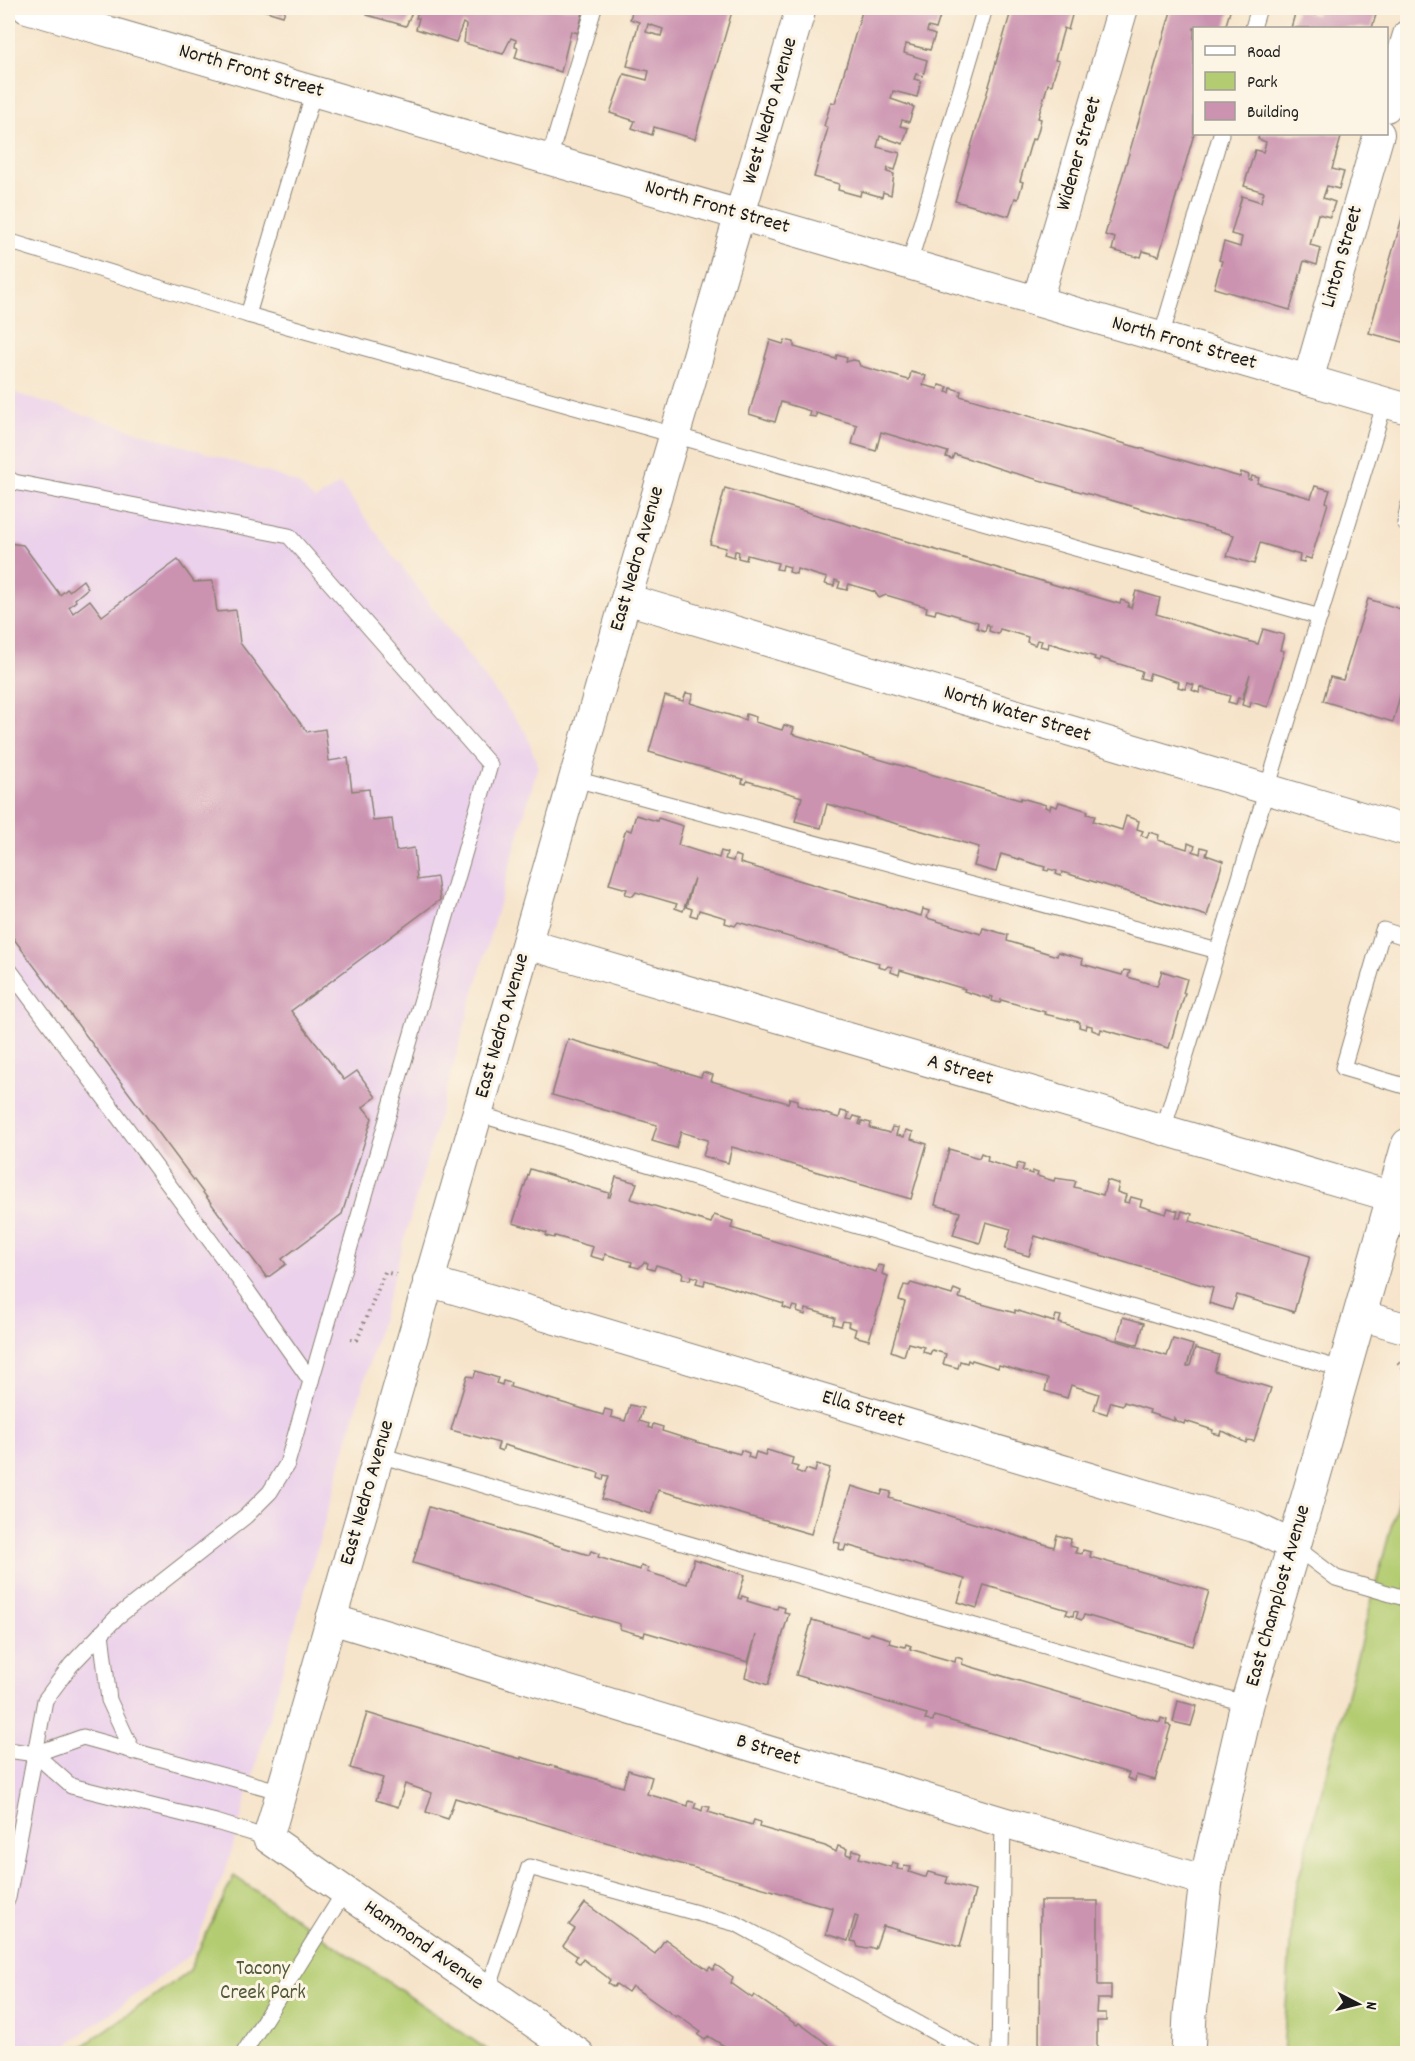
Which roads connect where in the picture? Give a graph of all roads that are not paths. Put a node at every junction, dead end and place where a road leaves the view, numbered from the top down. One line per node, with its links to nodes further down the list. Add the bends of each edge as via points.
1 (27, 8): 7 (street, North Front Street)
2 (594, 8): 14 (lane)
3 (801, 8): 15 (street, West Nedro Avenue)
4 (985, 8): 17 (lane)
5 (1123, 8): 18 (street, Widener Street)
6 (1259, 8): 8 (lane)
7 (74, 14): 10 (street, North Front Street)
8 (1252, 27)
9 (1407, 34): 11 (street)
10 (314, 91): 14 (street, North Front Street); 19 (lane)
11 (1388, 100)
12 (1221, 135): 20 (lane)
13 (1379, 135): 21 (street, Linton Street)
14 (549, 159): 15 (street, North Front Street)
15 (740, 215): 17 (street, North Front Street); 23 (street, East Nedro Avenue)
16 (8, 241): 19 (lane)
17 (909, 264): 18 (street, North Front Street)
18 (1037, 302): 20 (street, North Front Street)
19 (248, 315): 23 (lane)
20 (1161, 337): 21 (street, North Front Street)
21 (1308, 380): 22 (street, North Front Street)
22 (1396, 405): 28 (lane)
23 (674, 435): 27 (street, East Nedro Avenue); 28 (lane)
24 (8, 478): 45 (lane, via 289,536 490,765)
25 (1407, 506): 26 (lane)
26 (1407, 523)
27 (626, 599): 29 (street, East Nedro Avenue); 30 (street, North Water Street)
28 (1320, 617): 30 (lane)
29 (575, 779): 33 (street, East Nedro Avenue); 34 (lane)
30 (1268, 790): 31 (street, North Water Street); 34 (lane)
31 (1407, 831)
32 (1407, 938): 36 (lane, via 1383,930 1343,1068)
33 (527, 944): 37 (street, East Nedro Avenue); 38 (street, A Street)
34 (1218, 951): 38 (lane)
35 (8, 968): 45 (lane)
36 (1407, 1087)
37 (478, 1114): 41 (street, East Nedro Avenue); 44 (lane)
38 (1163, 1130): 40 (street, A Street)
39 (1407, 1145): 40 (street, East Champlost Avenue)
40 (1393, 1197): 42 (street, East Champlost Avenue)
41 (428, 1281): 46 (street, East Nedro Avenue); 47 (street, Ella Street, via 1254,1527)
42 (1360, 1315): 43 (street); 44 (street, East Champlost Avenue)
43 (1407, 1329)
44 (1344, 1370): 47 (street, East Champlost Avenue)
45 (311, 1381): 50 (lane, via 287,1464 270,1492 246,1516)
46 (379, 1455): 49 (street, East Nedro Avenue); 51 (lane)
47 (1294, 1546): 48 (lane, via 1336,1578); 51 (street, East Champlost Avenue)
48 (1407, 1599)
49 (331, 1619): 55 (street, East Nedro Avenue); 56 (street, B Street)
50 (101, 1633): 53 (lane, via 109,1700); 54 (lane, via 45,1700)
51 (1247, 1704): 58 (street, East Champlost Avenue)
52 (8, 1750): 54 (lane)
53 (133, 1752): 54 (lane, via 83,1737); 55 (lane)
54 (35, 1754): 57 (lane, via 71,1786); 60 (lane)
55 (282, 1792): 57 (street, East Nedro Avenue)
56 (1003, 1822): 58 (street, B Street); 65 (lane)
57 (268, 1838): 59 (street, Hammond Avenue)
58 (1206, 1881): 66 (street, East Champlost Avenue)
59 (345, 1891): 61 (street, Hammond Avenue); 62 (lane)
60 (8, 1898)
61 (488, 1990): 63 (street, Hammond Avenue); 64 (lane, via 529,1867 737,1924)
62 (243, 2054)
63 (579, 2054)
64 (974, 2054)
65 (999, 2054)
66 (1188, 2054)

